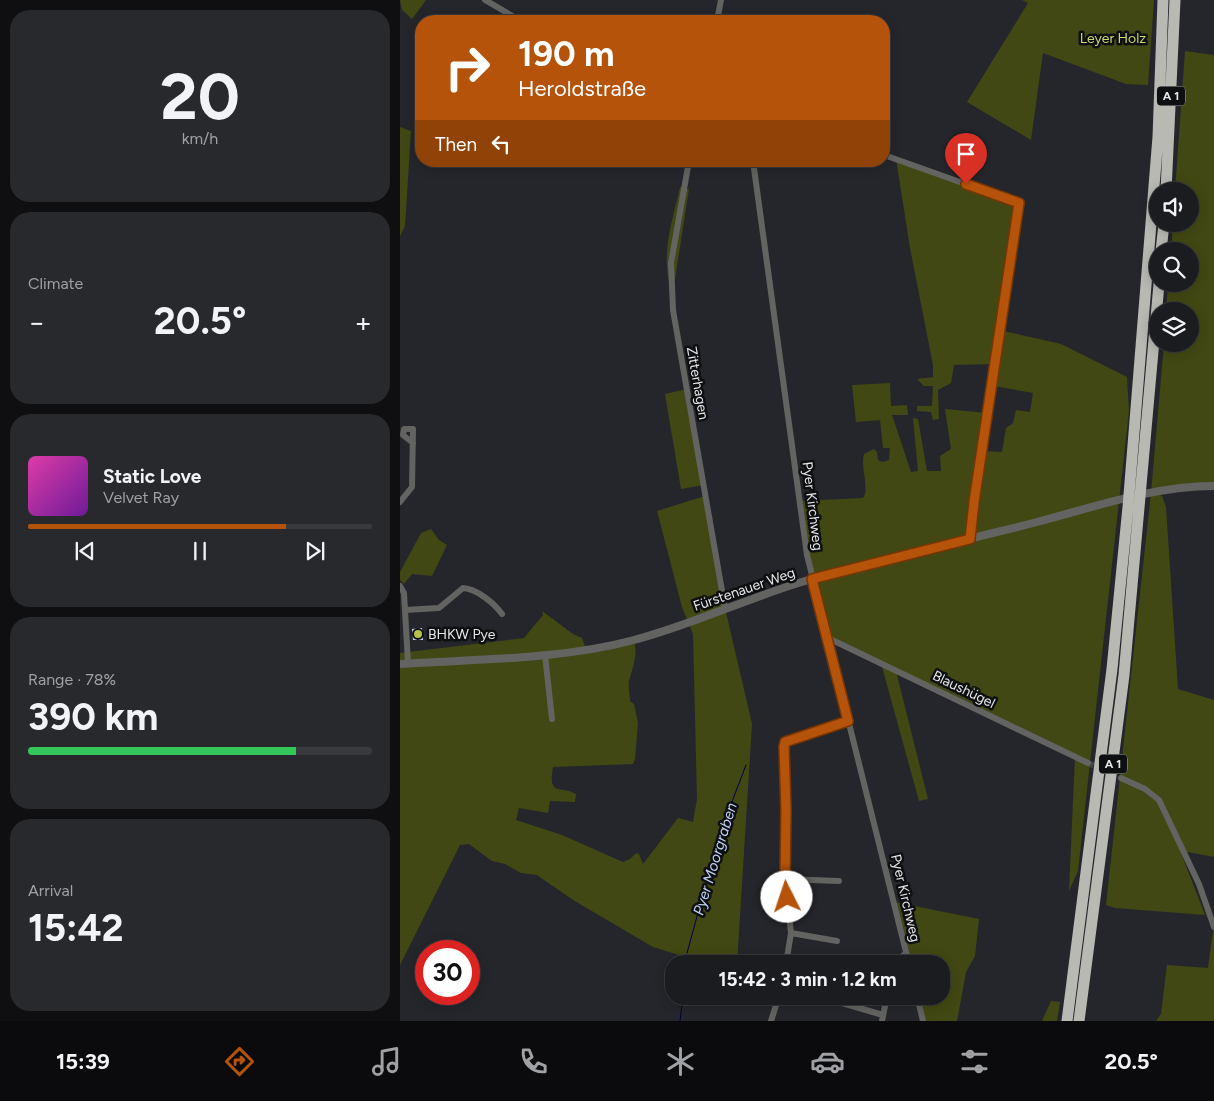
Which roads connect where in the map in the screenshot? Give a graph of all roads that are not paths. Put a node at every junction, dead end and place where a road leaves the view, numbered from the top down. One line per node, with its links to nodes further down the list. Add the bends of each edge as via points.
1 (485, 0): 5 (street)
2 (721, 0): 6 (street)
3 (1163, 0): 15 (highway, A 1, via 1158,137 1130,487)
4 (1175, 0): 10 (highway, A 1)
5 (511, 15)
6 (718, 15)
7 (890, 157): 16 (street, via 1019,203)
8 (689, 167): 19 (street, Zitterhagen, via 671,263 673,310)
9 (754, 167): 17 (street, Pyer Kirchweg)
10 (1166, 182)
11 (1158, 292): 15 (highway, A 1, via 1142,486)
12 (413, 443): 14 (street, via 412,487)
13 (1214, 486): 16 (street, Fürstenauer Weg, via 1169,490)
14 (400, 502)
15 (1134, 506): 44 (highway, A 1); 45 (highway, A 1, via 1124,675)
16 (970, 539): 17 (street, Fürstenauer Weg)
17 (812, 579): 19 (street, Fürstenauer Weg); 23 (street, Pyer Kirchweg)
18 (400, 586): 20 (street)
19 (725, 608): 24 (street, Fürstenauer Weg, via 634,640)
20 (405, 610): 21 (street, via 439,608 463,588 495,605); 22 (street)
21 (502, 614)
22 (403, 624): 25 (street)
23 (828, 638): 27 (street, Pyer Kirchweg); 28 (street, Blaushügel)
24 (545, 655): 25 (street, Fürstenauer Weg); 26 (street)
25 (404, 664)
26 (552, 719)
27 (848, 721): 30 (street, via 785,742); 35 (street, Pyer Kirchweg)
28 (1088, 763)
29 (1121, 778): 32 (street, via 1145,789 1159,800 1195,875)
30 (785, 879): 31 (street); 33 (street)
31 (839, 882)
32 (1214, 927)
33 (791, 933): 34 (street); 36 (street)
34 (836, 941)
35 (906, 953)
36 (787, 955)
37 (776, 1005): 42 (street)
38 (844, 1005): 41 (street)
39 (885, 1005): 41 (street)
40 (919, 1005): 43 (street)
41 (882, 1018)
42 (771, 1021)
43 (923, 1021)
44 (1067, 1021)
45 (1079, 1021)

